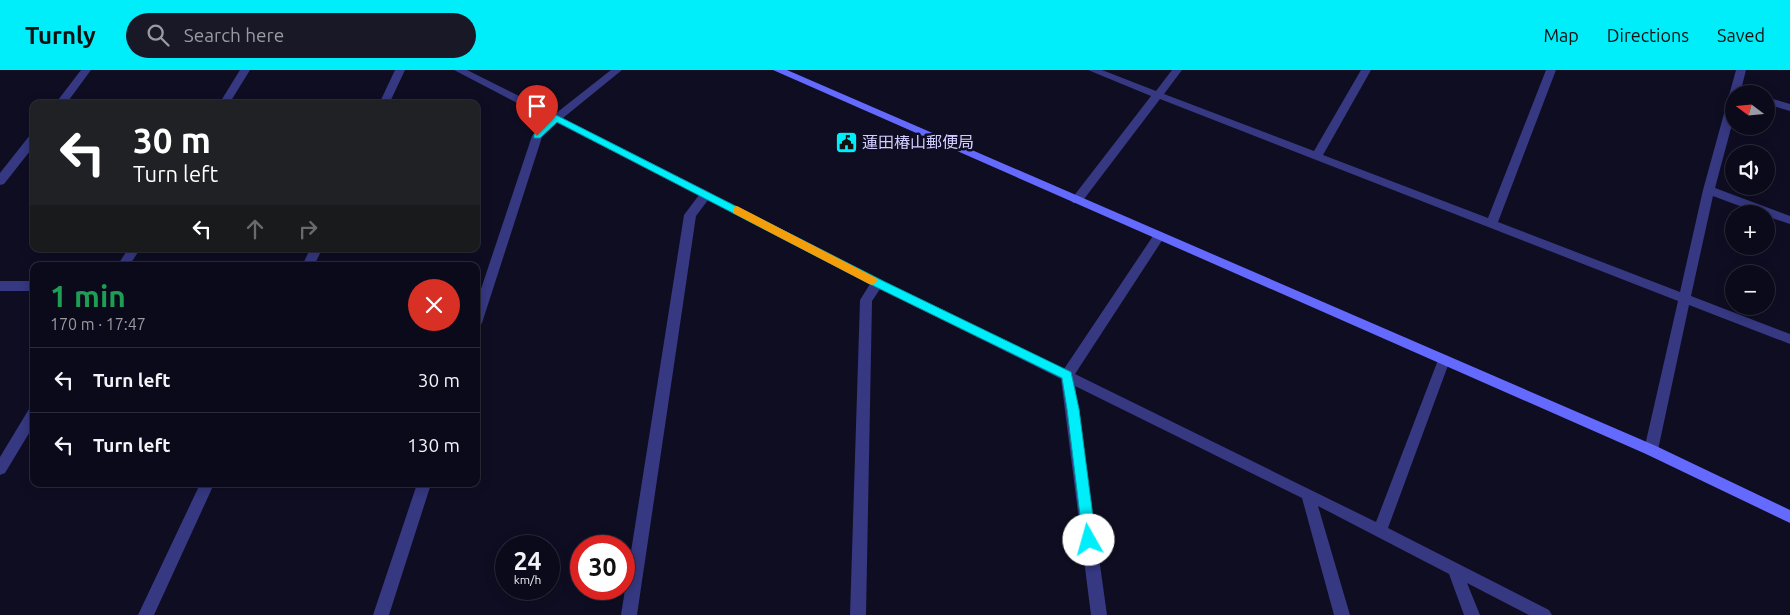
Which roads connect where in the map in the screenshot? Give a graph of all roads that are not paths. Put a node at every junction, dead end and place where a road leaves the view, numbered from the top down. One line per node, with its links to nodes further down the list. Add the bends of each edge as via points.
1 (86, 70): 14 (street)
2 (245, 70): 15 (street)
3 (400, 70): 16 (street)
4 (459, 70): 19 (street)
5 (617, 70): 19 (street)
6 (778, 70): 26 (street)
7 (1093, 70): 13 (street)
8 (1176, 70): 13 (street)
9 (1366, 70): 22 (street)
10 (1551, 70): 28 (street)
11 (1741, 70): 12 (street)
12 (1738, 85)
13 (1157, 95): 22 (street); 26 (street)
14 (63, 100)
15 (226, 100)
16 (386, 100)
17 (1775, 103): 18 (street)
18 (1790, 108)
19 (556, 118): 25 (street); 31 (street, via 537,136)
20 (1725, 135): 24 (street)
21 (30, 143): 23 (street)
22 (1317, 155): 28 (street)
23 (0, 181)
24 (1709, 190): 27 (street); 34 (street)
25 (706, 194): 30 (street); 50 (street, via 690,215)
26 (1077, 200): 29 (street)
27 (1790, 220)
28 (1492, 222): 34 (street)
29 (1159, 236): 37 (street); 38 (street)
30 (878, 283): 38 (street); 51 (street, via 866,300)
31 (483, 284): 35 (street)
32 (0, 286): 33 (street)
33 (30, 286)
34 (1685, 298): 36 (street); 40 (street)
35 (480, 301)
36 (1790, 339)
37 (1444, 360): 40 (street); 46 (street)
38 (1067, 375): 44 (street); 52 (street)
39 (30, 420): 41 (street)
40 (1650, 450): 45 (street)
41 (0, 469)
42 (206, 487): 48 (street)
43 (423, 487): 49 (street)
44 (1308, 494): 46 (street); 53 (street)
45 (1790, 517)
46 (1380, 532): 47 (street)
47 (1455, 570): 54 (street); 55 (street)
48 (146, 615)
49 (381, 615)
50 (629, 615)
51 (858, 615)
52 (1099, 615)
53 (1342, 615)
54 (1472, 615)
55 (1544, 615)

